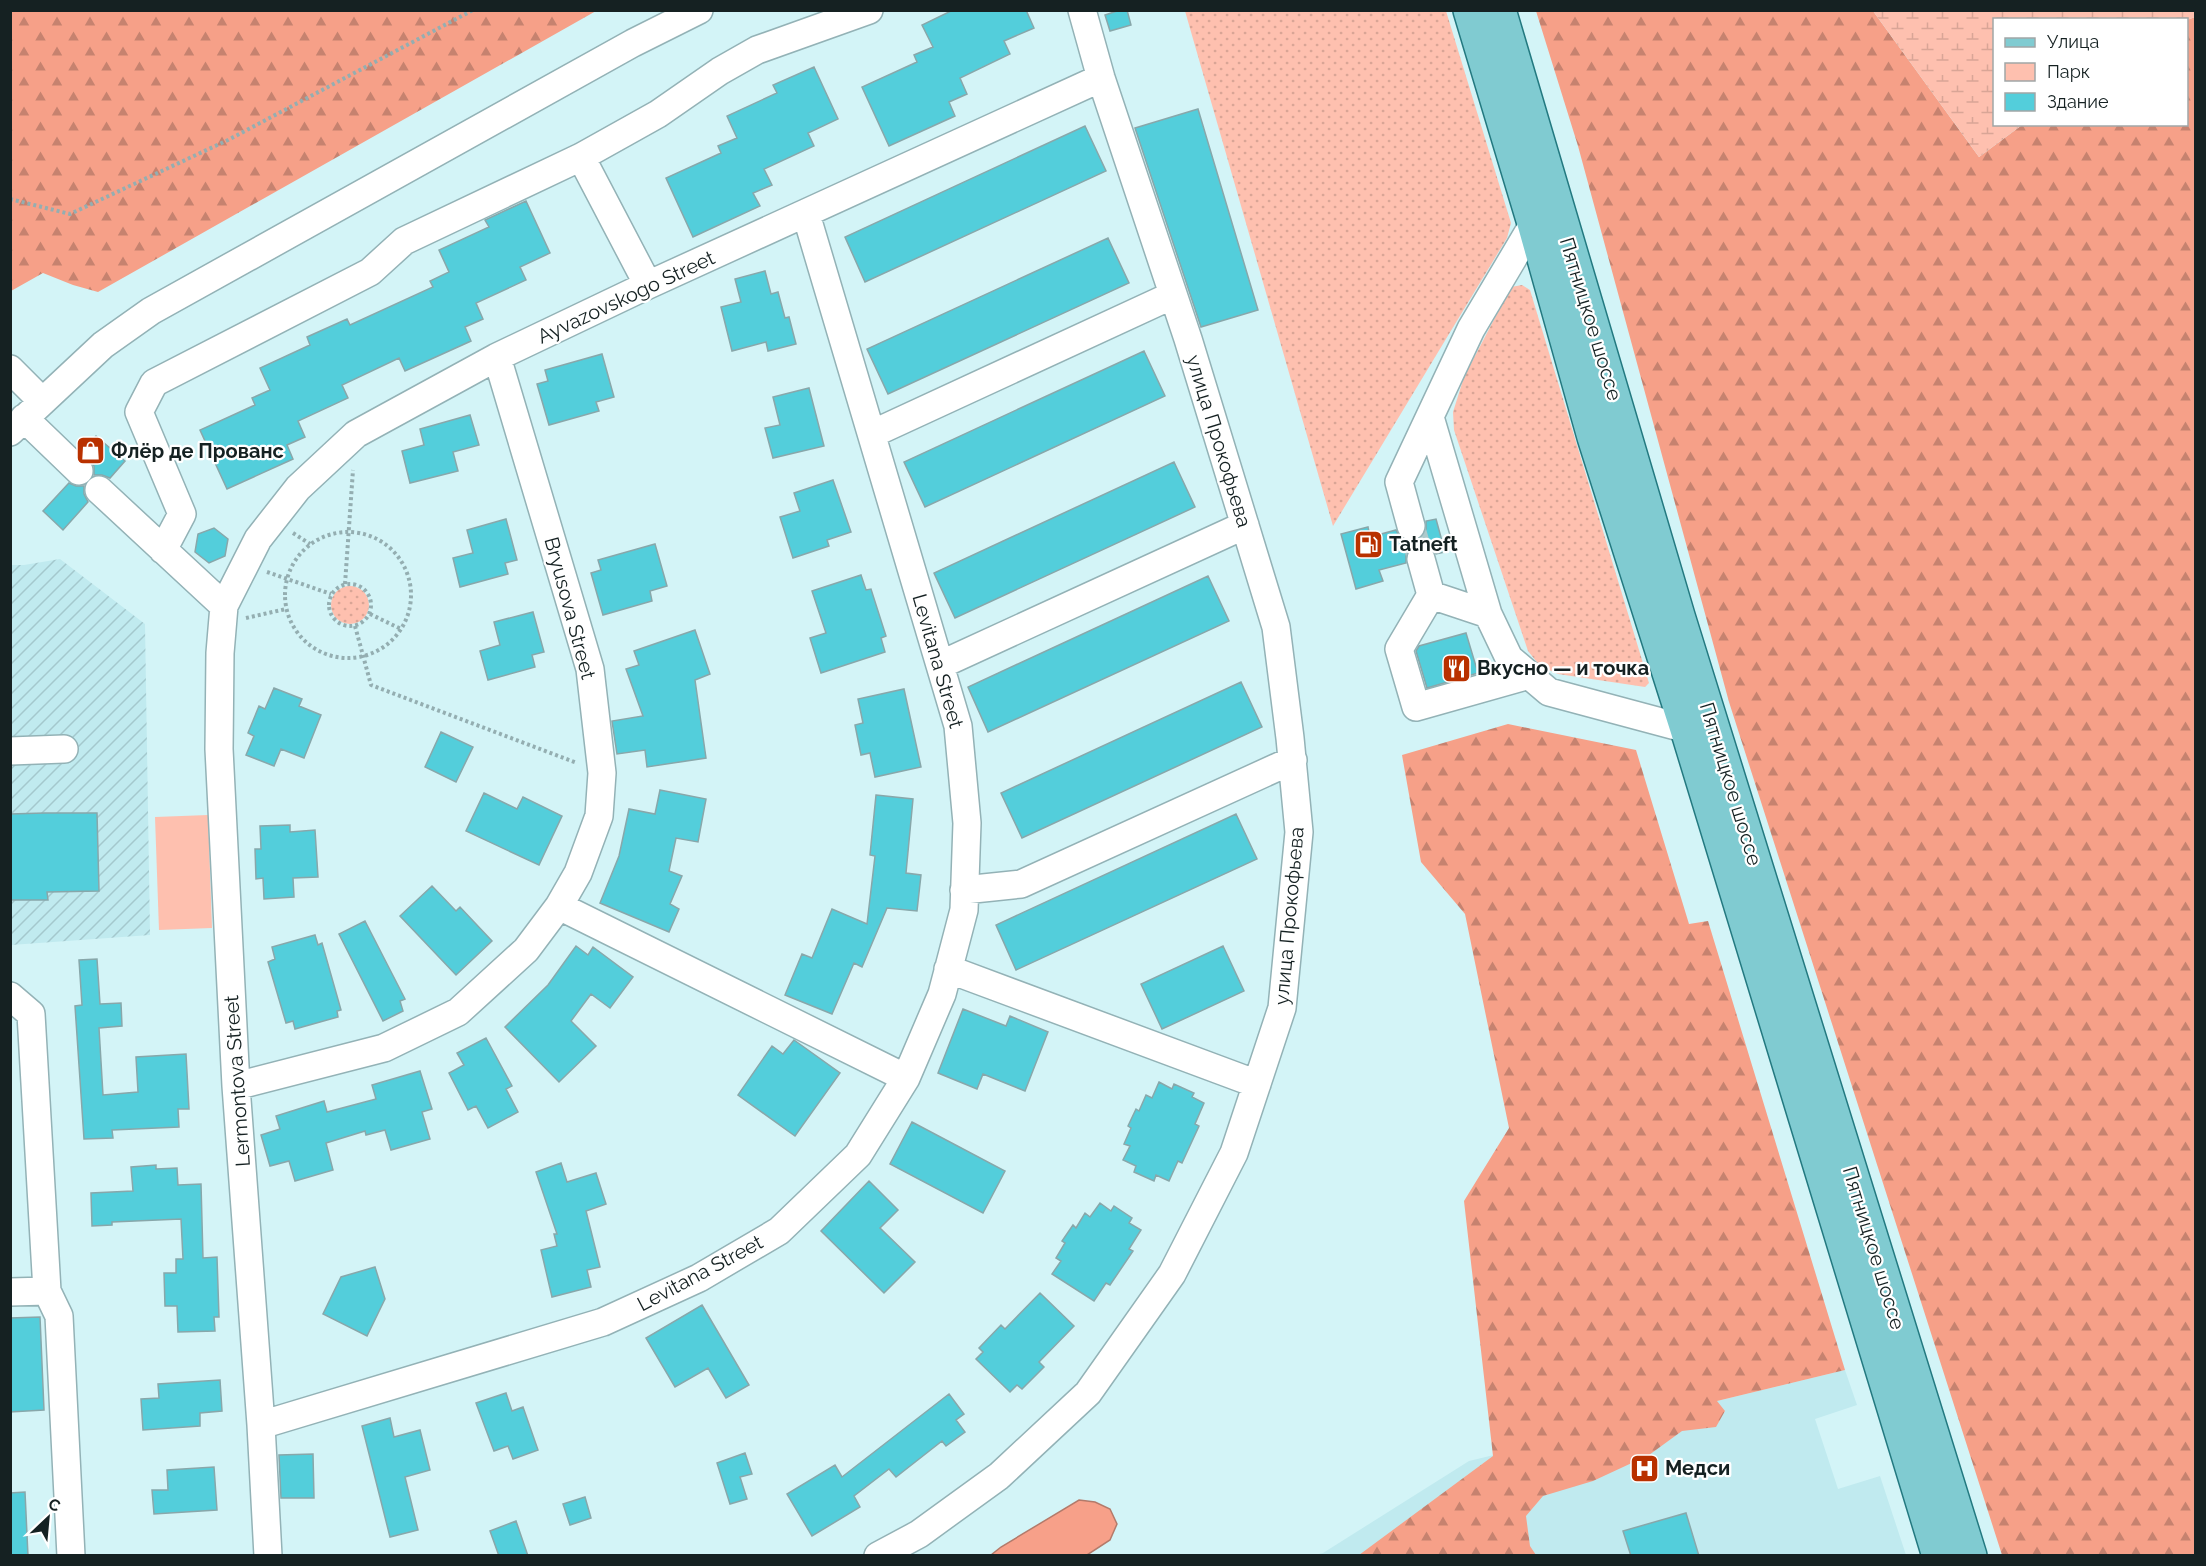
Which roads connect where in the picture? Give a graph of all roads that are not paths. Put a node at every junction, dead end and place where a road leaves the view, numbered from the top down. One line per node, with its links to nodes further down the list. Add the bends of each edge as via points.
1 (699, 10): 14 (street, via 151,310 103,345)
2 (869, 10): 7 (street, via 757,50 658,114)
3 (1082, 10): 6 (street, улица Прокофьева)
4 (1470, 10): 9 (main road, Пятницкое шоссе)
5 (1499, 10): 46 (main road, Пятницкое шоссе, via 1682,627)
6 (1101, 78): 8 (street, Ayvazovskogo Street); 11 (street, улица Прокофьева)
7 (581, 157): 10 (street); 21 (street, via 404,242 370,272 154,383 139,412 182,514)
8 (806, 214): 10 (street, Ayvazovskogo Street); 16 (street, Levitana Street)
9 (1534, 223): 15 (street, via 1471,329); 28 (main road, Пятницкое шоссе, via 1594,436)
10 (648, 285): 12 (street, Ayvazovskogo Street)
11 (1173, 295): 16 (street); 19 (street, улица Прокофьева)
12 (497, 357): 25 (street, Ayvazovskogo Street, via 356,434 298,488 258,539); 33 (street, Bryusova Street, via 590,669 602,772 599,816 578,873)
13 (10, 369): 14 (street)
14 (25, 417): 17 (street)
15 (1430, 417): 20 (street, via 1399,482); 24 (street)
16 (872, 434): 26 (street, Levitana Street)
17 (79, 471)
18 (99, 490): 21 (street)
19 (1245, 525): 26 (street); 31 (street, улица Прокофьева, via 1276,627)
20 (1411, 526)
21 (163, 550): 25 (street)
22 (1421, 558): 23 (street)
23 (1431, 595): 24 (street); 27 (street, via 1399,649 1416,707)
24 (1488, 614): 27 (street, via 1509,658)
25 (224, 615): 38 (street, Lermontova Street, via 219,749)
26 (940, 665): 32 (street, Levitana Street, via 958,726 967,823)
27 (1529, 675): 28 (street, via 1549,692)
28 (1687, 729): 45 (main road, Пятницкое шоссе)
29 (64, 749): 30 (street)
30 (10, 751)
31 (1293, 760): 32 (street, via 1021,884); 37 (street, улица Прокофьева, via 1299,832 1282,1008)
32 (964, 890): 34 (street, Levitana Street, via 964,910)
33 (559, 906): 36 (street); 38 (street, Bryusova Street, via 526,950 458,1012 384,1048)
34 (948, 969): 36 (street, Levitana Street, via 942,994); 37 (street)
35 (10, 996): 39 (street, via 31,1014)
36 (906, 1078): 41 (street, Levitana Street, via 858,1155 779,1231 699,1278 603,1322)
37 (1257, 1084): 44 (street, улица Прокофьева, via 1234,1153 1172,1274 1088,1393 999,1476 919,1534)
38 (236, 1086): 41 (street, Lermontova Street)
39 (47, 1291): 40 (street); 42 (street, via 59,1316)
40 (10, 1292)
41 (261, 1425): 43 (street, Lermontova Street)
42 (71, 1556)
43 (268, 1556)
44 (878, 1556)
45 (1939, 1556)
46 (1970, 1556)

